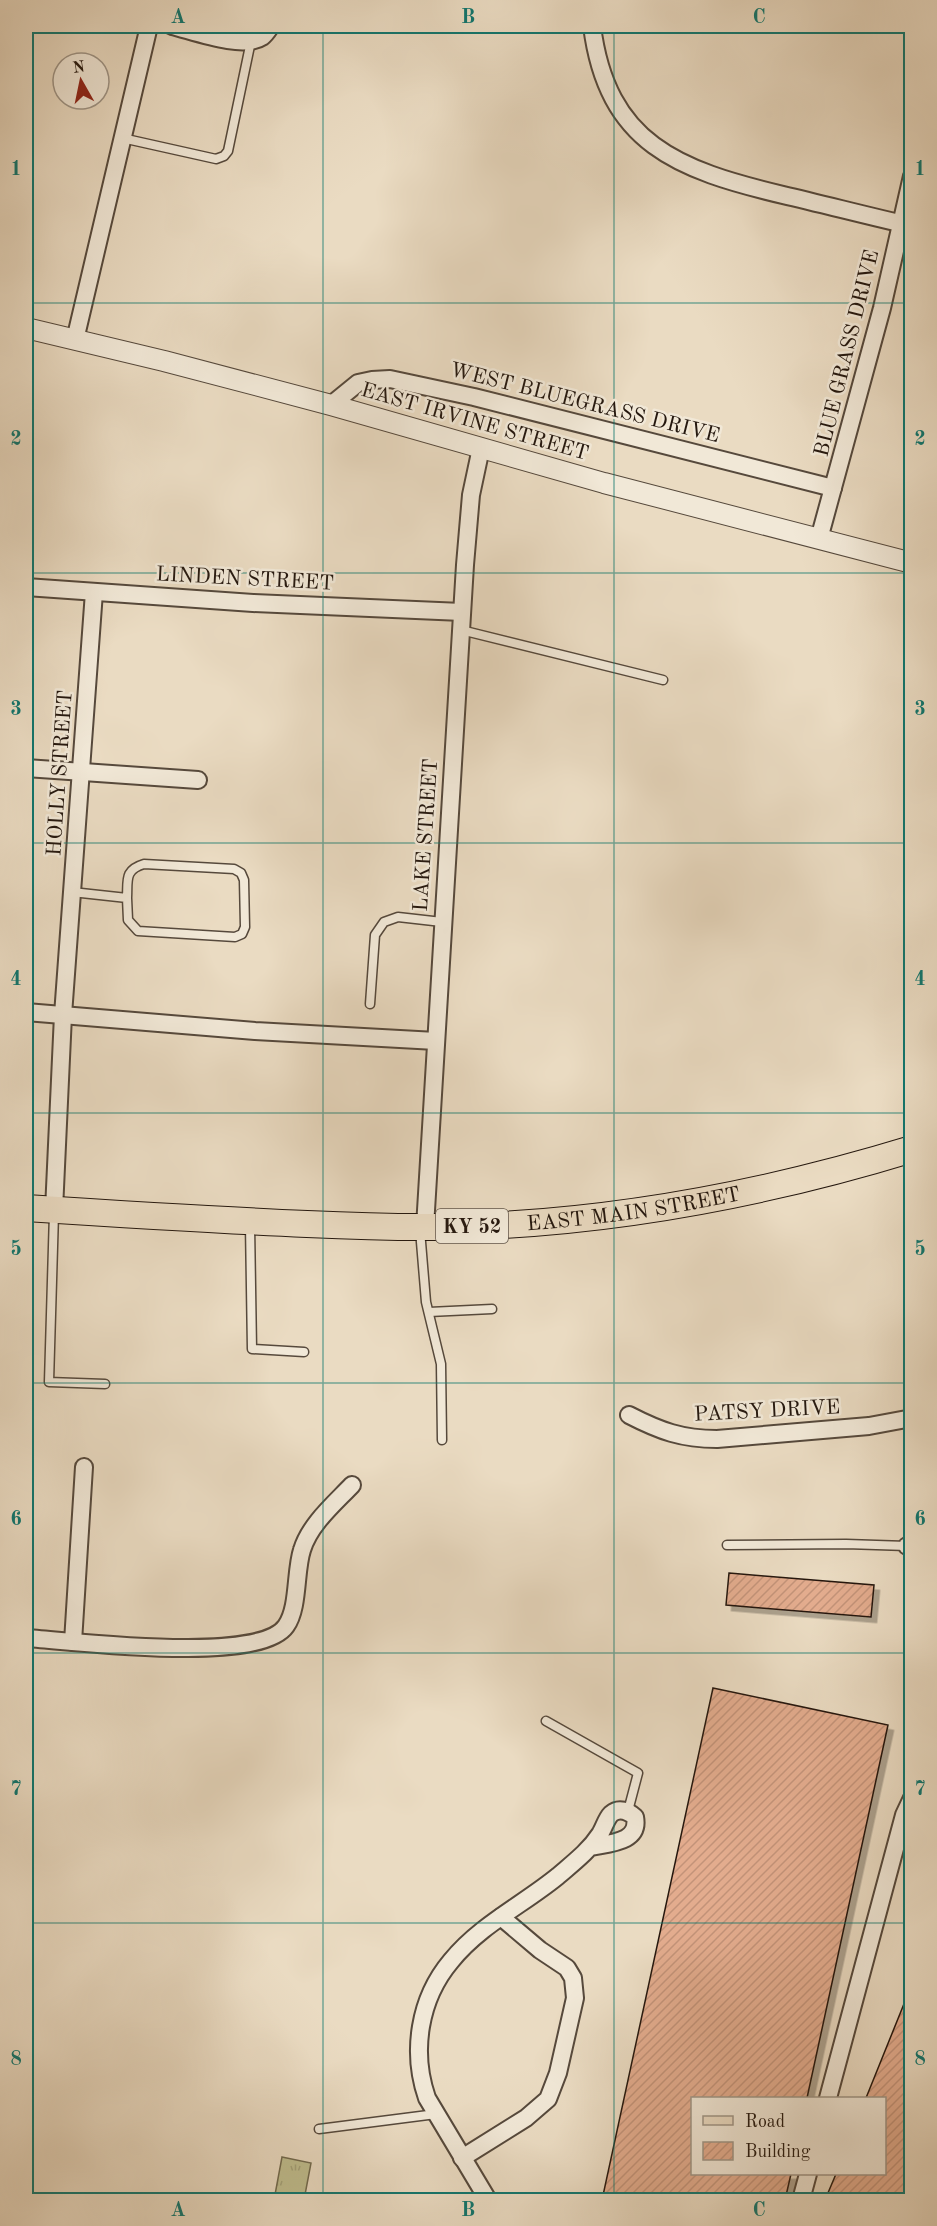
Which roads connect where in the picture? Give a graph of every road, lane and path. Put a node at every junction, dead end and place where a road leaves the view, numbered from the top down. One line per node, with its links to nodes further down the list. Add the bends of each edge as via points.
1 (149, 26): 6 (street)
2 (172, 26): 5 (street)
3 (271, 26): 5 (street, via 262,37)
4 (592, 26): 8 (street, via 600,72 609,94 636,131 674,159 745,186)
5 (251, 41): 6 (lane, via 224,156 216,159)
6 (122, 138): 10 (street)
7 (912, 176): 8 (street, BLUE GRASS DRIVE)
8 (906, 225): 13 (street, BLUE GRASS DRIVE)
9 (26, 328): 10 (street, EAST IRVINE STREET)
10 (75, 340): 11 (street, EAST IRVINE STREET)
11 (331, 405): 12 (street, EAST IRVINE STREET); 13 (street, WEST BLUEGRASS DRIVE, via 358,383 390,380 474,397)
12 (481, 448): 14 (street, EAST IRVINE STREET); 18 (street, LAKE STREET, via 471,495)
13 (833, 488): 14 (street, BLUE GRASS DRIVE)
14 (819, 539): 15 (street, EAST IRVINE STREET)
15 (912, 563)
16 (26, 587): 17 (street, LINDEN STREET)
17 (94, 592): 18 (street, LINDEN STREET); 22 (street, HOLLY STREET)
18 (462, 612): 19 (street, LAKE STREET)
19 (460, 630): 20 (lane); 26 (street, LAKE STREET)
20 (663, 680)
21 (26, 768): 22 (street)
22 (82, 773): 23 (street); 24 (street, HOLLY STREET)
23 (198, 780)
24 (72, 892): 25 (lane); 29 (street, HOLLY STREET)
25 (127, 898): 25 (lane, via 129,874 134,867 144,864 234,869 244,880 245,927 235,937 138,931 128,920)
26 (442, 922): 27 (lane, via 398,917 384,922 375,935); 30 (street, LAKE STREET)
27 (370, 1004)
28 (26, 1012): 29 (street)
29 (63, 1015): 30 (street); 33 (street, HOLLY STREET)
30 (436, 1041): 35 (street, LAKE STREET)
31 (912, 1149): 35 (main road, EAST MAIN STREET / KY 52, via 810,1178 657,1209 550,1222)
32 (26, 1208): 33 (main road, EAST MAIN STREET / KY 52)
33 (54, 1210): 34 (main road, EAST MAIN STREET / KY 52); 39 (lane, via 49,1382)
34 (250, 1222): 35 (main road, EAST MAIN STREET / KY 52); 38 (lane, via 252,1349)
35 (422, 1227): 37 (lane)
36 (492, 1309): 37 (lane)
37 (429, 1312): 42 (lane, via 441,1364)
38 (304, 1352)
39 (105, 1384)
40 (629, 1415): 41 (street, PATSY DRIVE, via 692,1439 869,1426)
41 (912, 1418)
42 (442, 1440)
43 (84, 1467): 48 (street)
44 (352, 1485): 48 (street, via 310,1532 302,1548 291,1613 279,1633 227,1646 185,1649)
45 (727, 1545): 46 (lane)
46 (909, 1546)
47 (26, 1638): 48 (street)
48 (73, 1642)
49 (546, 1721): 51 (lane, via 638,1773)
50 (912, 1798): 54 (street, via 904,1815)
51 (628, 1811): 52 (street, via 610,1814); 52 (street, via 635,1816 637,1825 633,1834 625,1840)
52 (590, 1847): 53 (street)
53 (501, 1917): 55 (street, via 451,1960 429,1998 418,2041 419,2063 422,2082); 57 (street, via 567,1968 573,1978 575,1998 548,2099 526,2118)
54 (828, 2097)
55 (436, 2114): 56 (lane); 57 (street)
56 (319, 2129)
57 (462, 2158): 59 (street)
58 (808, 2175): 60 (street)
59 (488, 2200)
60 (801, 2200)

